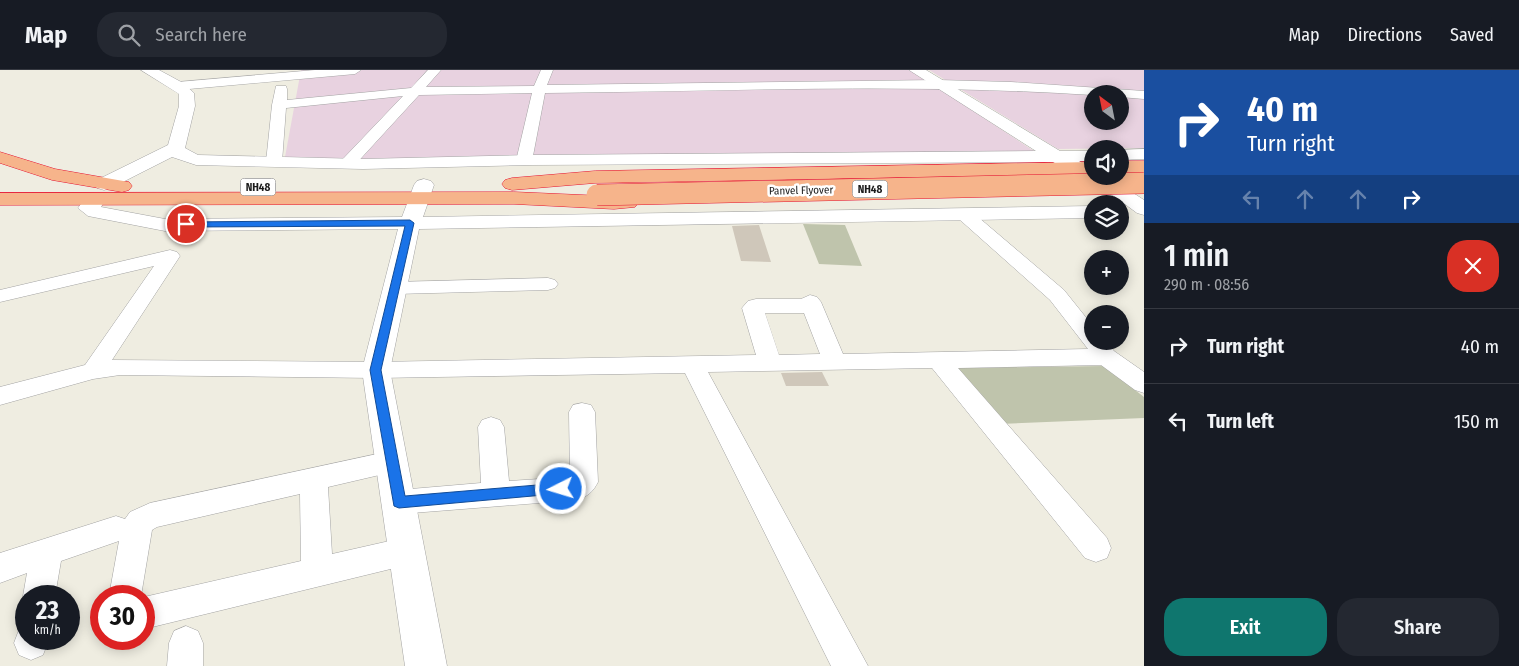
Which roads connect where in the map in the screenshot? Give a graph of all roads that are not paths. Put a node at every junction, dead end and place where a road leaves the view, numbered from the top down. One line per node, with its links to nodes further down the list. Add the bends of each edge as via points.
1 (148, 70): 8 (street)
2 (355, 70): 6 (street)
3 (435, 70): 10 (street)
4 (547, 70): 9 (street)
5 (916, 70): 7 (street)
6 (282, 73): 8 (street); 12 (street)
7 (938, 84): 9 (street); 11 (street, via 1021,86); 18 (street)
8 (178, 86): 13 (street, via 187,93 187,106)
9 (539, 90): 10 (street); 19 (street)
10 (417, 91): 12 (street); 21 (street)
11 (1143, 96)
12 (279, 105): 20 (street)
13 (176, 148): 20 (street, via 178,153 196,160); 32 (street)
14 (1144, 154): 15 (street)
15 (1129, 155)
16 (1084, 156): 18 (street)
17 (0, 157): 32 (highway, NH48)
18 (1058, 157): 19 (street); 24 (street)
19 (524, 160): 21 (street)
20 (274, 162): 21 (street)
21 (347, 164)
22 (1129, 167): 23 (highway)
23 (1144, 167)
24 (1084, 170)
25 (1084, 171): 31 (highway, Panvel Flyover / NH48)
26 (1084, 171): 30 (highway, via 595,177)
27 (1144, 174): 34 (highway)
28 (1144, 183): 31 (highway, Panvel Flyover / NH48, bridge)
29 (1108, 185): 34 (street)
30 (519, 191): 31 (highway, Panvel Flyover / NH48); 34 (highway, via 599,204); 36 (highway, NH48)
31 (596, 191)
32 (100, 192): 35 (highway, NH48); 36 (highway, NH48, via 144,188); 36 (street, via 88,208 165,225)
33 (1144, 192): 34 (highway)
34 (1120, 193): 37 (street)
35 (0, 199)
36 (417, 202): 39 (street); 41 (street)
37 (1144, 210)
38 (1084, 212): 39 (street)
39 (965, 215): 43 (street, via 1057,295)
40 (548, 284): 41 (street)
41 (395, 288): 50 (street)
42 (0, 296): 51 (street, via 170,256)
43 (1084, 329)
44 (1084, 347): 48 (street)
45 (1103, 350): 52 (street)
46 (831, 354): 47 (street); 47 (street, via 810,304 753,308); 48 (street)
47 (767, 355): 49 (street)
48 (938, 360): 61 (street)
49 (692, 364): 50 (street); 70 (street)
50 (376, 370): 51 (street, via 120,367); 56 (street)
51 (93, 371): 53 (street)
52 (1144, 384)
53 (0, 396)
54 (582, 412): 58 (street, via 584,482 577,488)
55 (491, 427): 58 (street)
56 (391, 462): 57 (street); 59 (street)
57 (314, 480): 65 (street); 67 (street, via 176,509 141,521 137,526)
58 (496, 494): 59 (street)
59 (399, 502): 63 (street)
60 (116, 529): 62 (street)
61 (1096, 548)
62 (47, 552): 64 (street); 66 (street)
63 (408, 552): 65 (street); 69 (street)
64 (0, 568)
65 (317, 573): 68 (street)
66 (41, 585)
67 (127, 585)
68 (155, 610)
69 (424, 666)
70 (850, 666)

